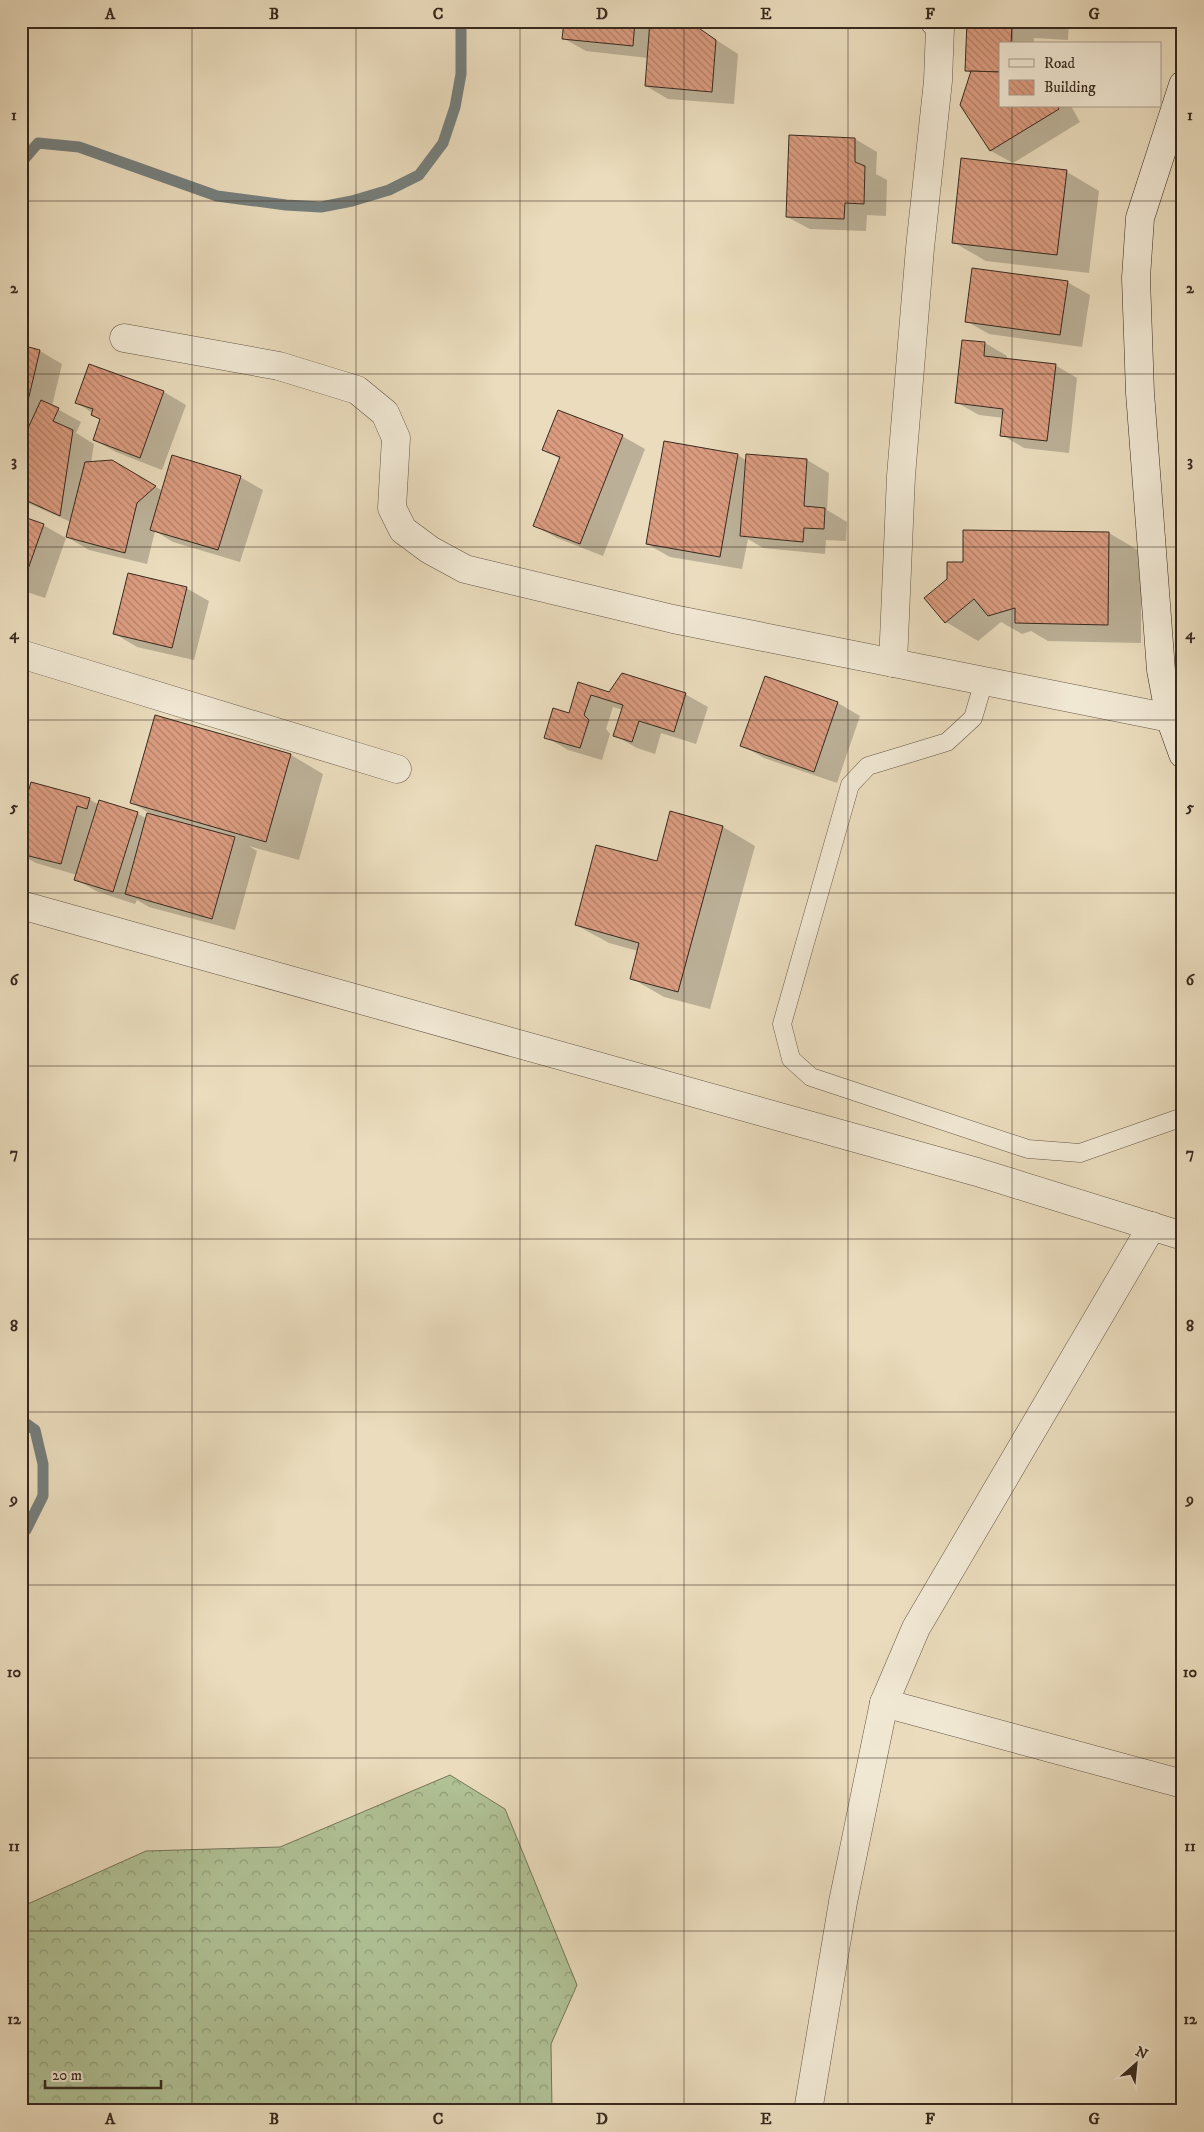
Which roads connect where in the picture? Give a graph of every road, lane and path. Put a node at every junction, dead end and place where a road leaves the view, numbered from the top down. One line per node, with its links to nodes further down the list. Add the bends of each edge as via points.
1 (934, 21): 5 (street, via 940,28 938,81 901,476)
2 (1183, 85): 7 (street, via 1140,218 1136,278 1140,393 1161,670)
3 (124, 338): 5 (street, via 279,366 357,390 385,413 396,438 392,508 403,530 430,550 465,569 673,619)
4 (21, 654): 9 (street)
5 (893, 663): 6 (street)
6 (984, 681): 7 (street); 11 (lane, via 973,718 948,742 868,766 850,785 782,1024 791,1059 811,1077 1028,1149 1080,1153)
7 (1170, 718): 8 (street)
8 (1183, 754)
9 (398, 769)
10 (21, 905): 12 (street, via 977,1172)
11 (1180, 1118)
12 (1152, 1226): 13 (street); 14 (street, via 916,1628)
13 (1183, 1236)
14 (884, 1703): 15 (street); 16 (street, via 843,1902)
15 (1183, 1784)
16 (808, 2111)

